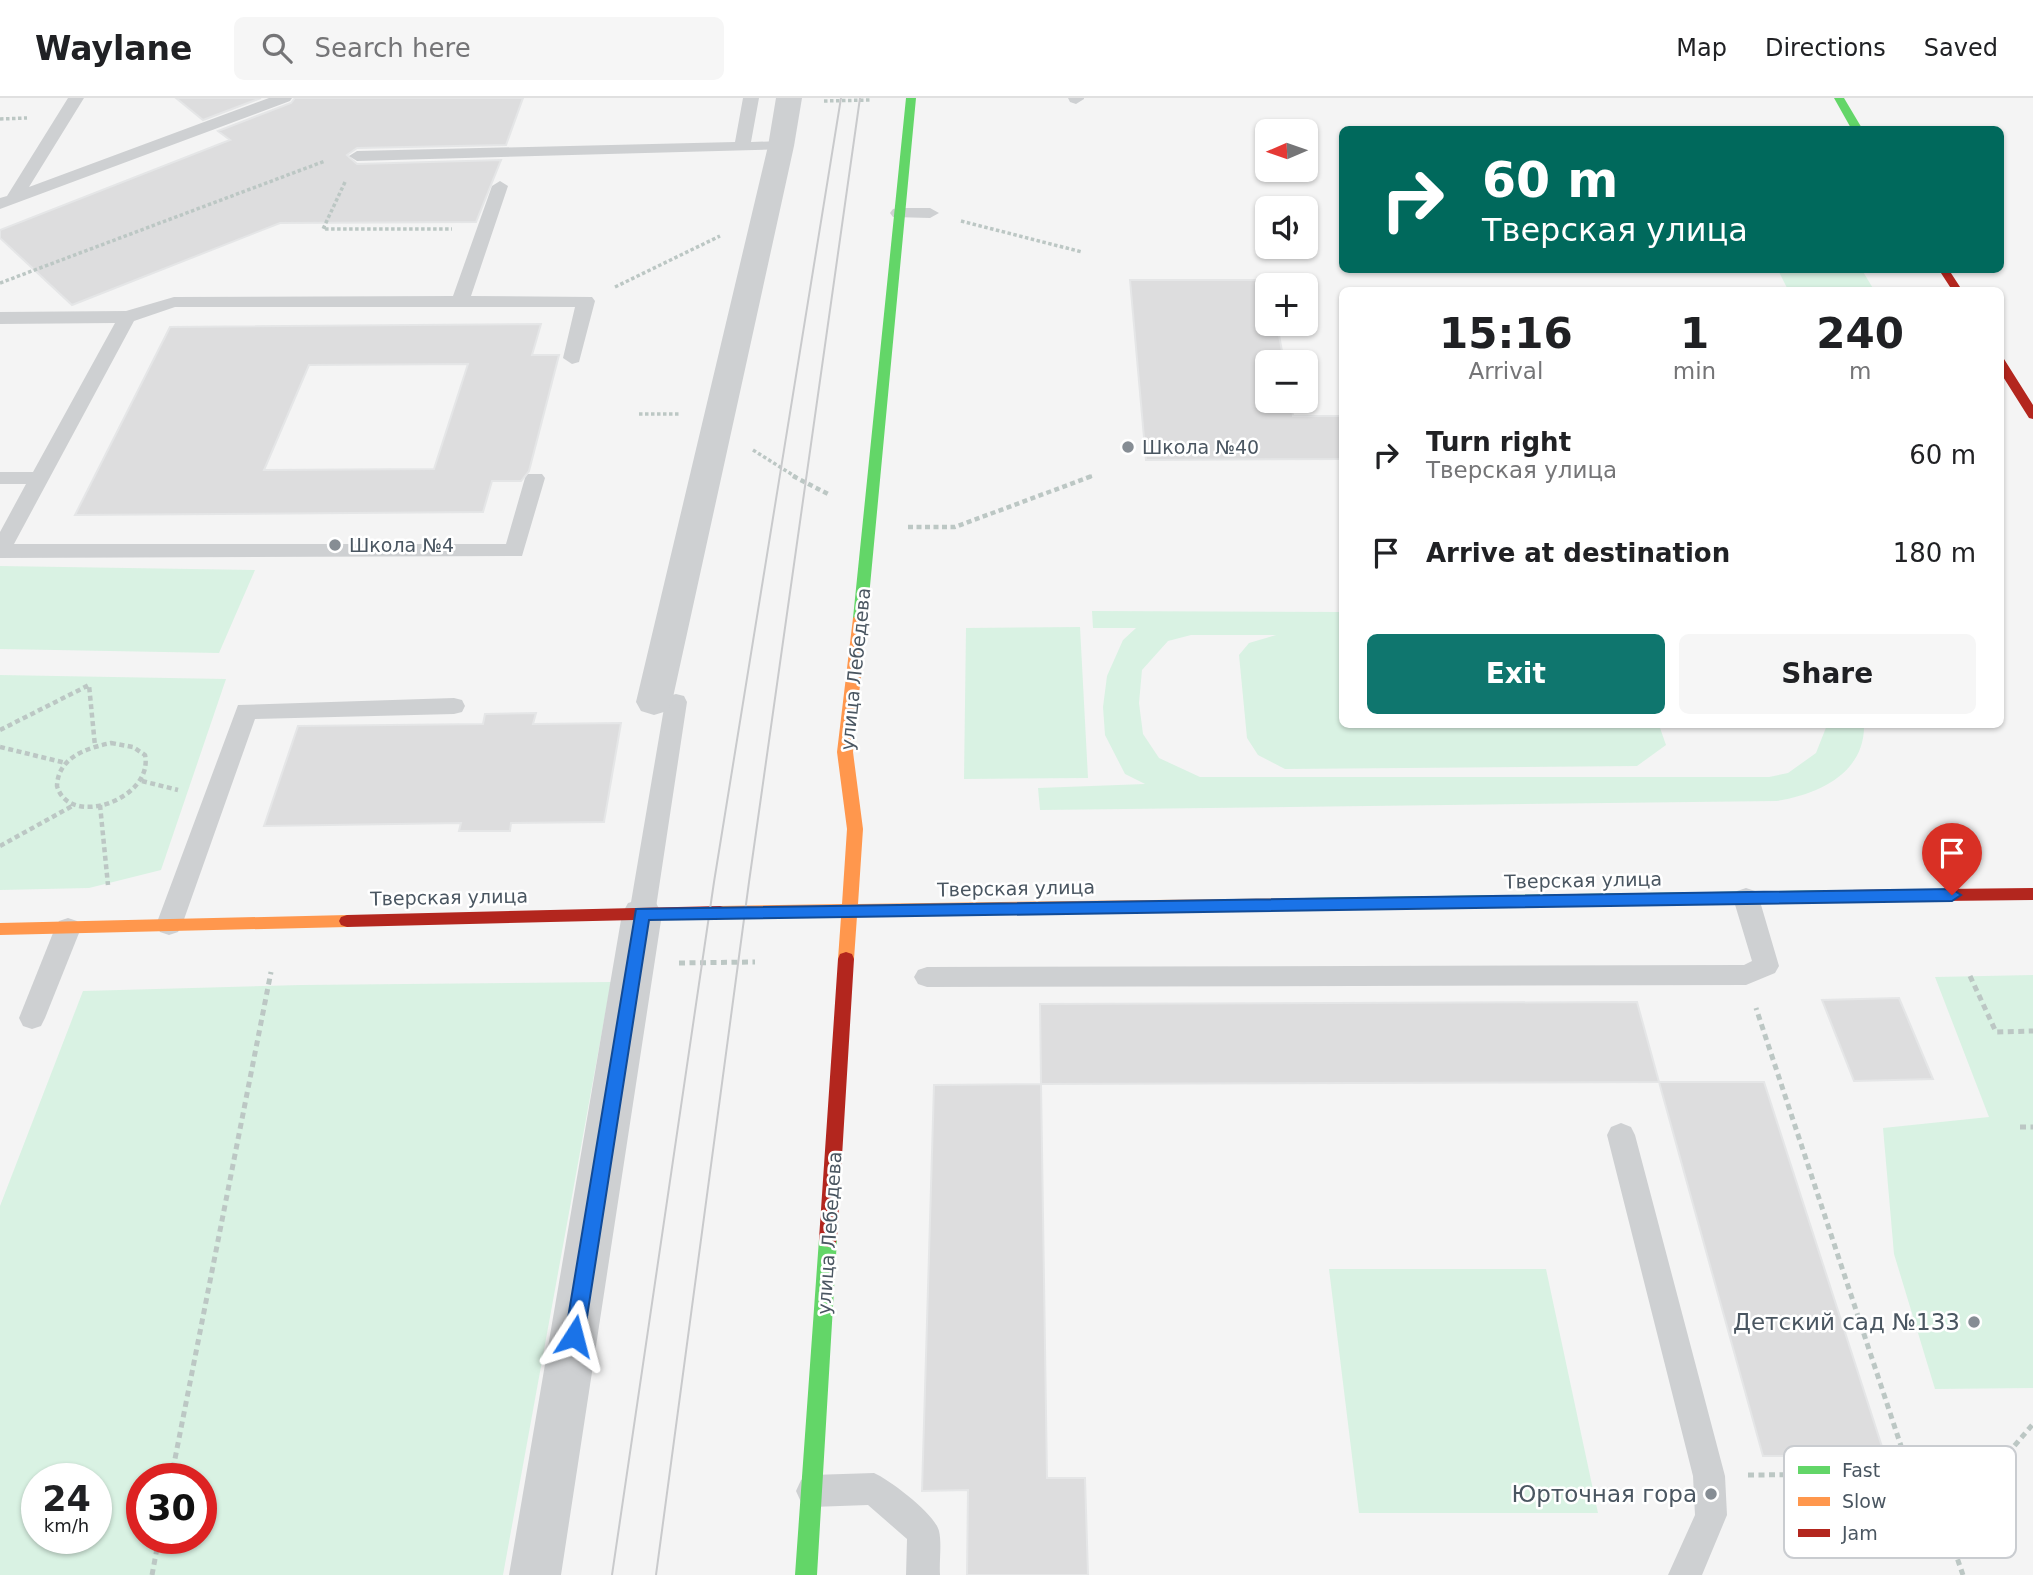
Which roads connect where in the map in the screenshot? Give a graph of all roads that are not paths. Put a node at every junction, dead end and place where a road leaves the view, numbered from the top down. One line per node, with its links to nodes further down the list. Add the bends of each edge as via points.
1 (76, 98): 12 (lane)
2 (284, 98): 12 (lane)
3 (751, 98): 9 (lane)
4 (1839, 98): 7 (street)
5 (911, 99): 13 (street, улица Лебедева)
6 (788, 100): 8 (street)
7 (1856, 126)
8 (781, 146): 9 (lane); 25 (street, via 718,426)
9 (742, 147): 10 (lane)
10 (357, 156)
11 (500, 186): 15 (lane)
12 (6, 201)
13 (899, 213): 14 (lane); 29 (street, улица Лебедева, via 845,752 855,829)
14 (930, 213)
15 (460, 301): 16 (lane, via 174,302); 18 (lane, via 586,301)
16 (127, 317): 17 (lane); 22 (lane)
17 (0, 318)
18 (572, 358)
19 (2004, 368): 20 (street)
20 (2033, 415)
21 (0, 478): 22 (lane)
22 (39, 478): 24 (lane)
23 (535, 478): 24 (lane, via 515,551)
24 (0, 551)
25 (665, 702): 30 (lane)
26 (454, 706): 31 (lane, via 246,711)
27 (2033, 894): 28 (street, Тверская улица)
28 (1746, 898): 29 (street, Тверская улица); 34 (lane, via 1766,966 1746,975)
29 (850, 910): 30 (street, Тверская улица); 37 (street, улица Лебедева)
30 (642, 914): 31 (street, Тверская улица); 38 (street)
31 (169, 925): 32 (street, Тверская улица)
32 (68, 928): 33 (street, Тверская улица); 35 (lane)
33 (0, 929)
34 (928, 977)
35 (32, 1018)
36 (1621, 1135): 41 (lane, via 1709,1476 1711,1515)
37 (812, 1492): 39 (street, улица Лебедева); 40 (lane, via 874,1489 923,1532)
38 (535, 1575)
39 (806, 1575)
40 (923, 1575)
41 (1685, 1575)

